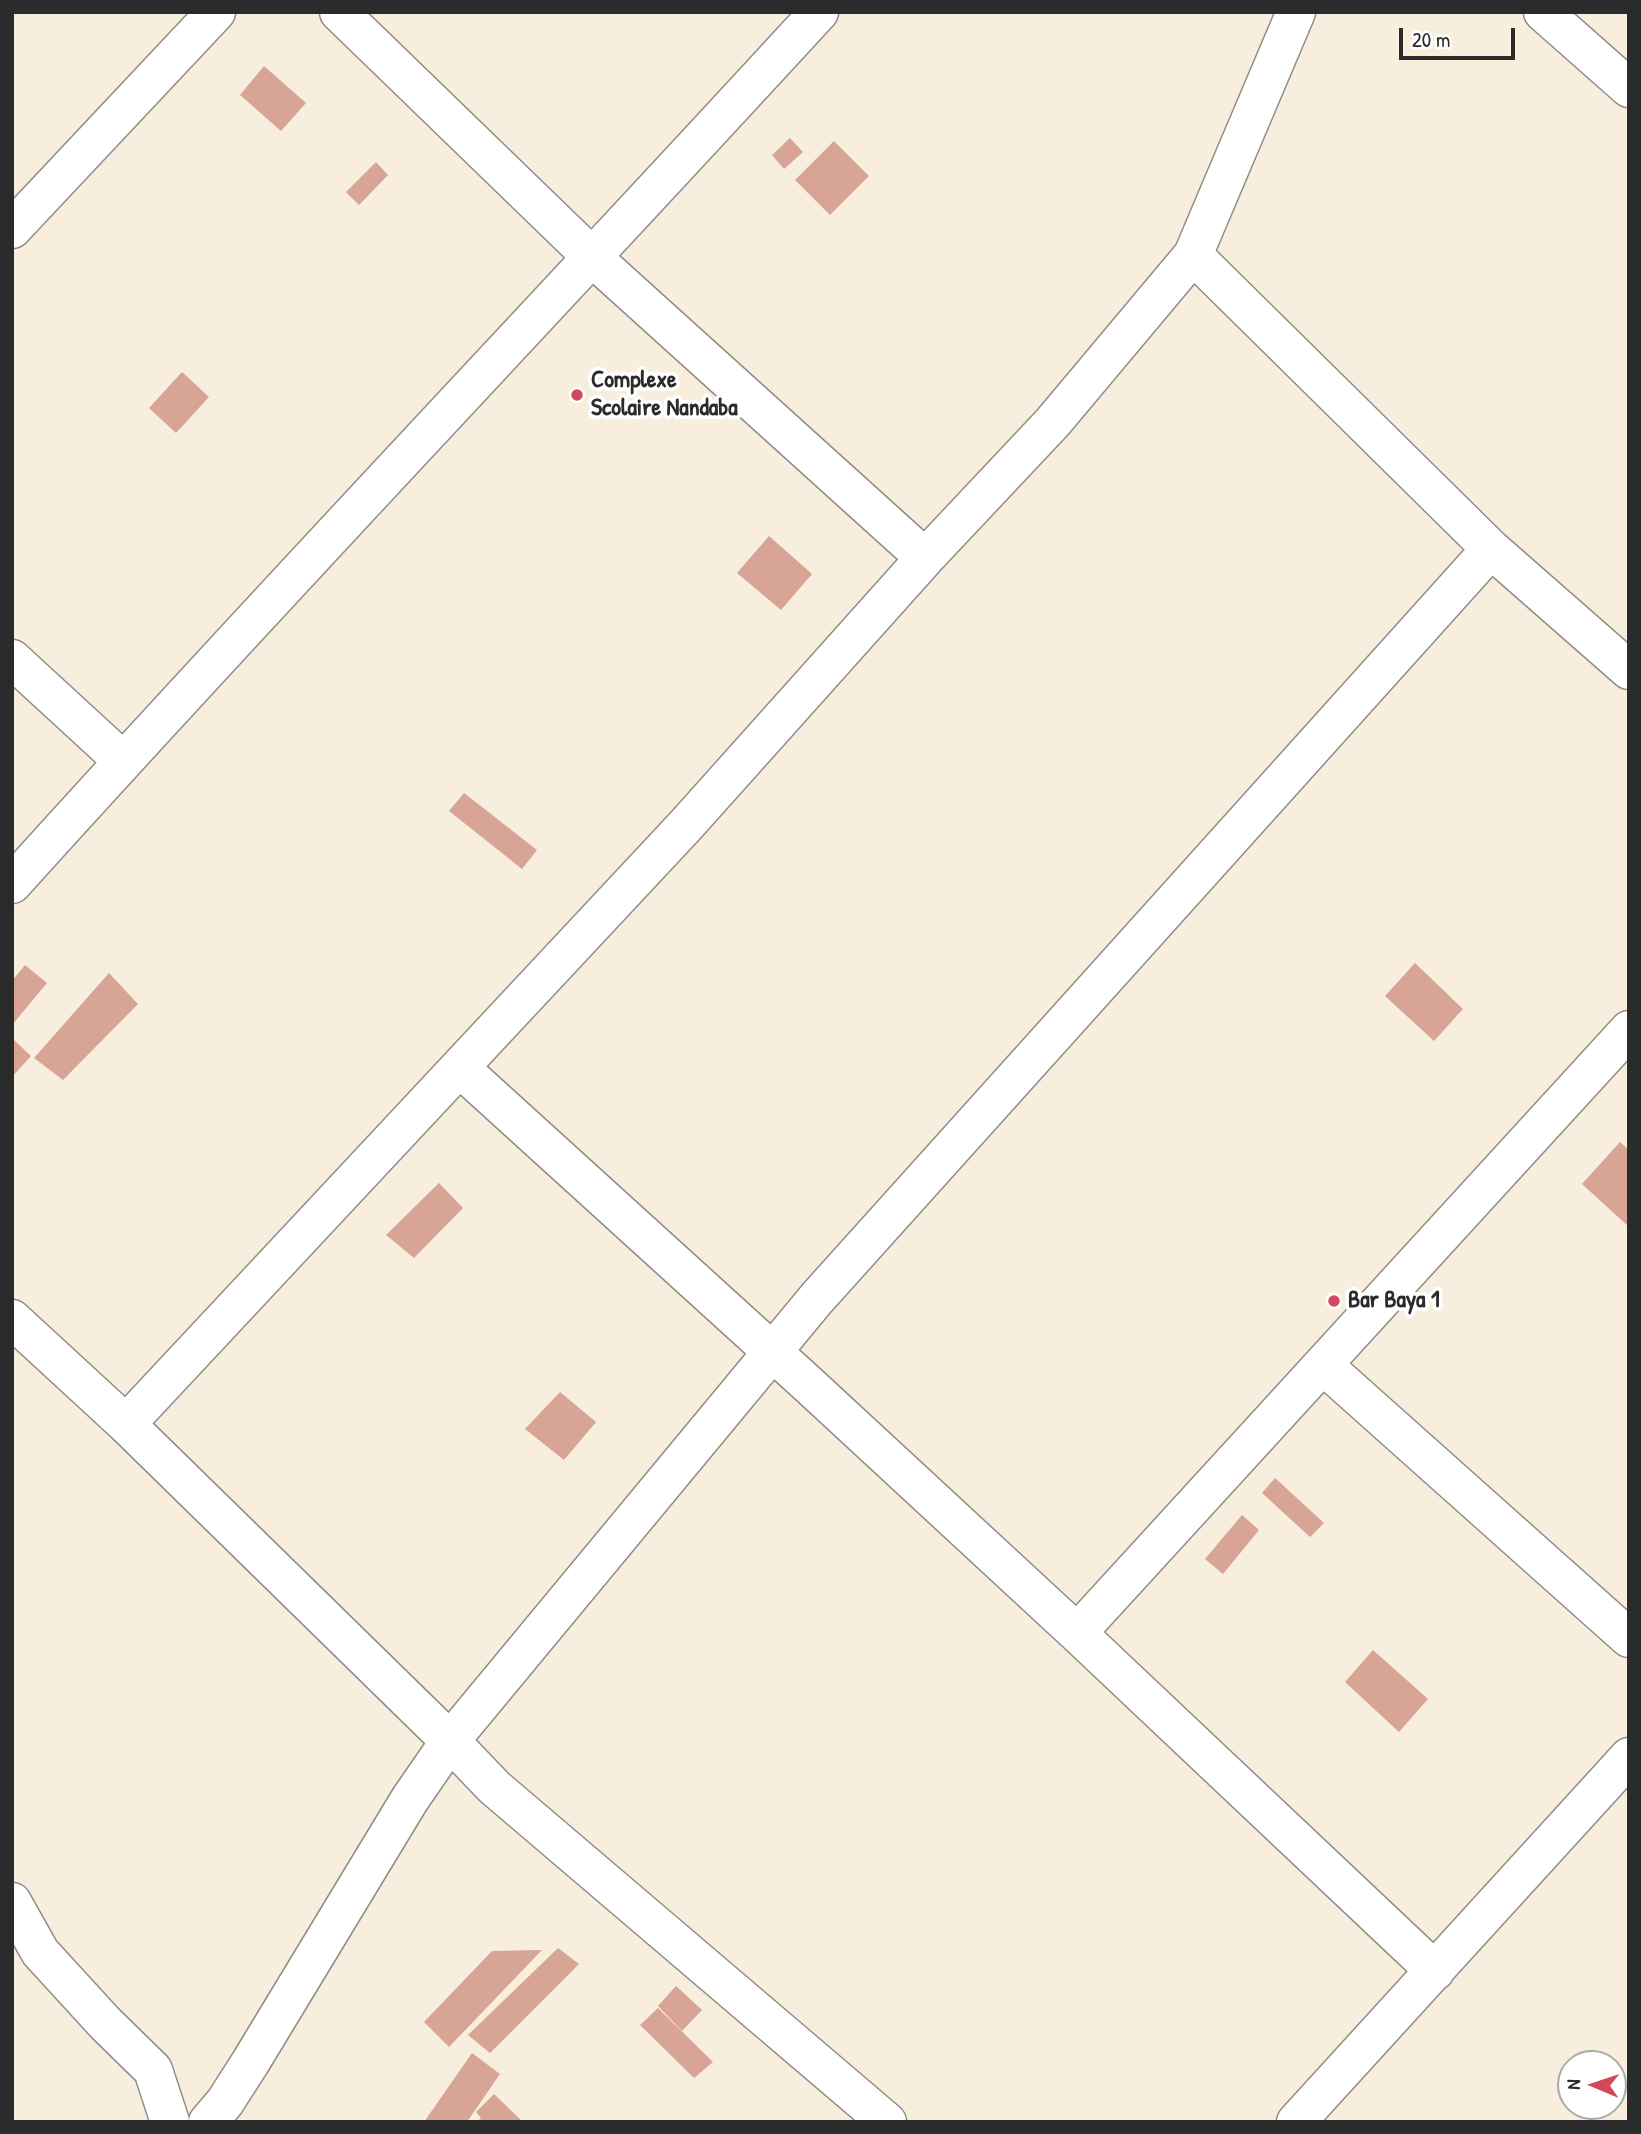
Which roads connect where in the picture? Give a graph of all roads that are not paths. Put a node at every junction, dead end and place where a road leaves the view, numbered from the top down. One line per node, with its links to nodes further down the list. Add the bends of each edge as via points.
1 (216, 12): 7 (street)
2 (339, 12): 9 (street)
3 (819, 12): 9 (street)
4 (1296, 12): 8 (street)
5 (1543, 12): 6 (street)
6 (1629, 88)
7 (12, 229)
8 (1194, 254): 10 (street); 11 (street, via 1053,422)
9 (593, 258): 11 (street); 14 (street)
10 (1491, 549): 13 (street); 19 (street)
11 (925, 558): 17 (street)
12 (12, 659): 14 (street)
13 (1629, 670)
14 (123, 761): 15 (street)
15 (12, 884)
16 (1629, 1030): 20 (street)
17 (460, 1068): 19 (street); 21 (street)
18 (12, 1319): 21 (street)
19 (772, 1352): 22 (street); 24 (street)
20 (1323, 1365): 22 (street); 23 (street)
21 (126, 1424): 24 (street)
22 (1077, 1633): 27 (street)
23 (1629, 1638)
24 (450, 1741): 28 (street, via 250,2063); 30 (street, via 494,1787)
25 (1629, 1757): 27 (street)
26 (12, 1902): 29 (street, via 40,1952 153,2070)
27 (1435, 1971): 31 (street)
28 (226, 2115)
29 (170, 2122)
30 (887, 2122)
31 (1296, 2122)

